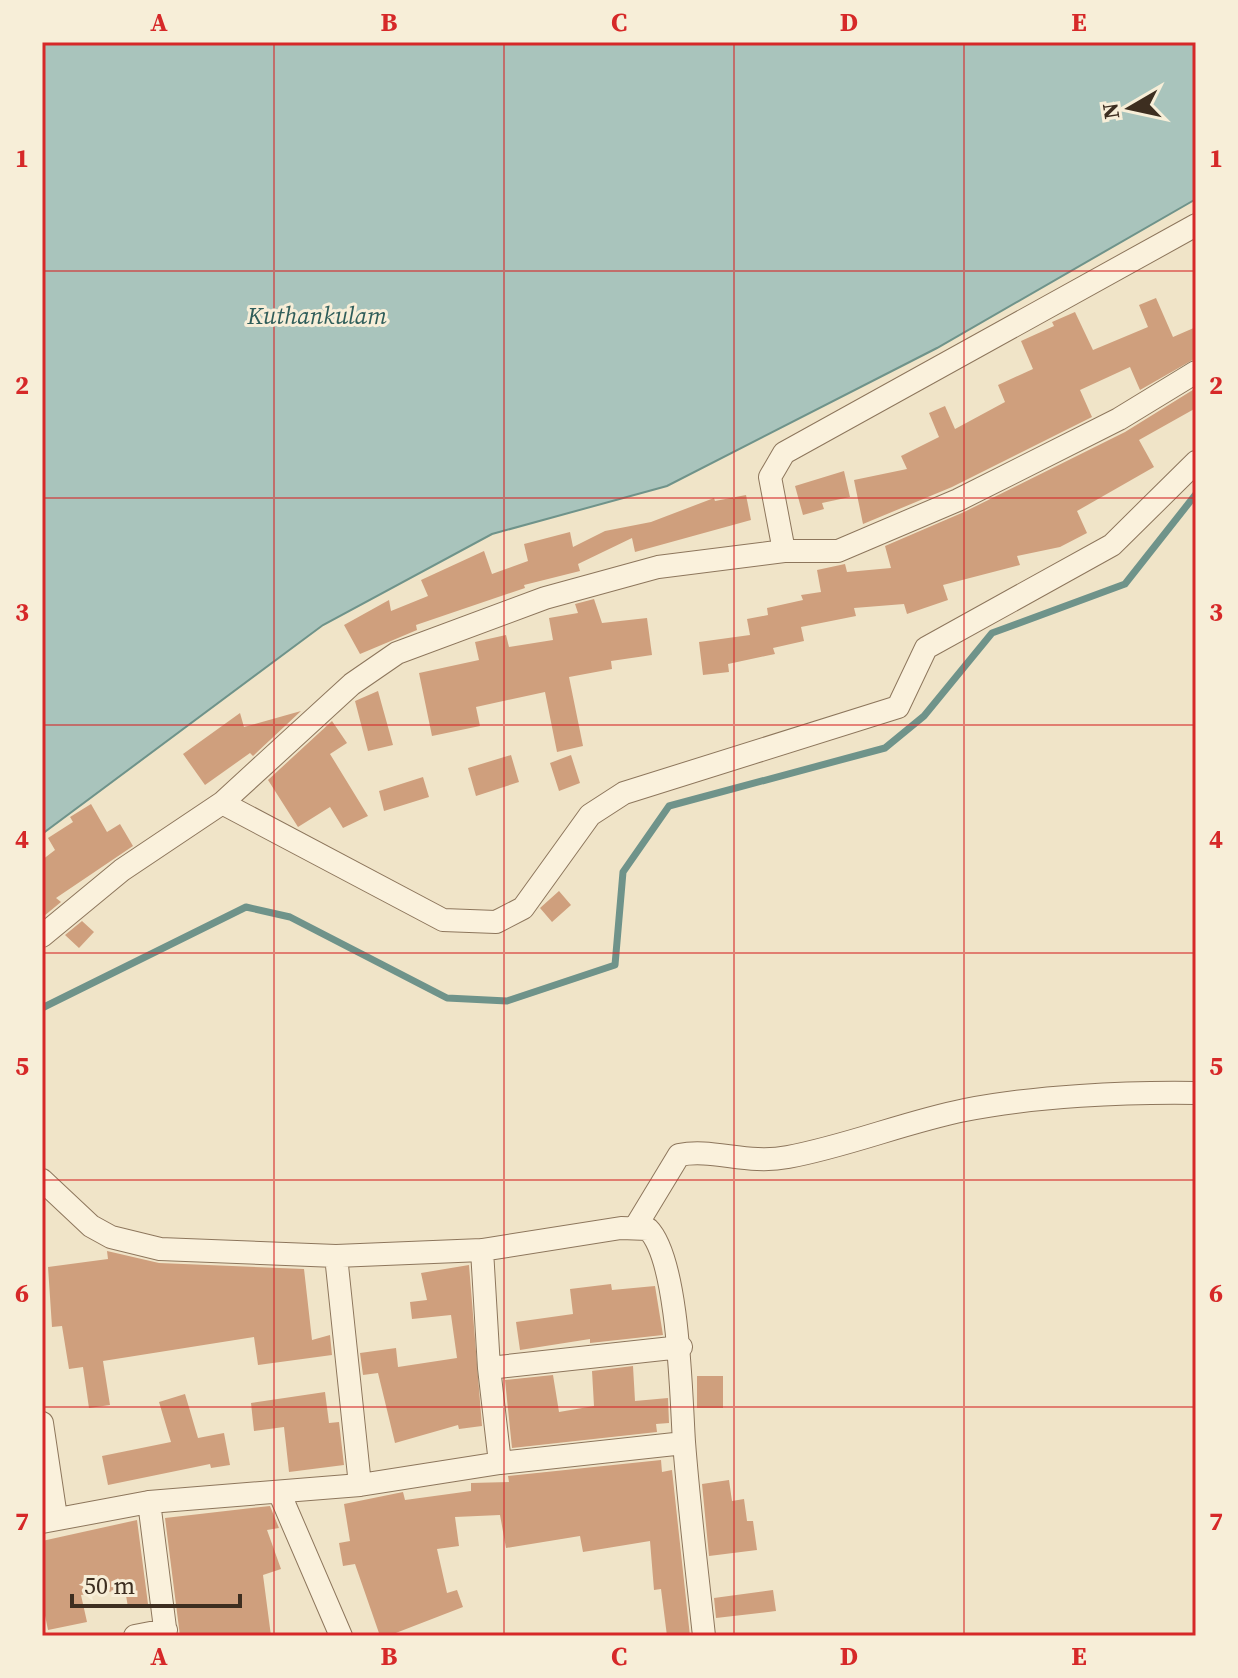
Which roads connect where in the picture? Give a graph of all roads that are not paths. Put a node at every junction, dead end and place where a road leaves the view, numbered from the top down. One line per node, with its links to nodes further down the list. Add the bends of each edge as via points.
1 (1196, 225): 4 (street, via 784,453 770,477)
2 (1196, 372): 4 (street, via 1119,419 958,500 838,551)
3 (1196, 462): 5 (street, via 1112,545 926,648 898,707 624,793 590,815 523,908 496,922 443,920)
4 (784, 551): 5 (street, via 658,567 545,598 397,653 352,684)
5 (222, 803): 6 (street, via 122,870)
6 (42, 936)
7 (1196, 1093): 9 (street, via 1131,1092 965,1110 757,1162 679,1155)
8 (42, 1180): 11 (street, via 91,1226 111,1237 160,1249)
9 (636, 1226): 10 (street); 12 (street, via 648,1229 660,1250)
10 (482, 1250): 11 (street); 13 (street)
11 (336, 1256): 17 (street)
12 (681, 1347): 13 (street); 15 (street)
13 (489, 1368): 16 (street)
14 (42, 1423): 20 (street)
15 (684, 1443): 16 (street); 24 (street)
16 (500, 1463): 17 (street)
17 (360, 1485): 18 (street)
18 (279, 1492): 19 (street); 23 (street)
19 (149, 1502): 20 (street); 21 (street)
20 (49, 1520)
21 (166, 1633): 22 (street)
22 (135, 1636)
23 (341, 1636)
24 (704, 1636)

